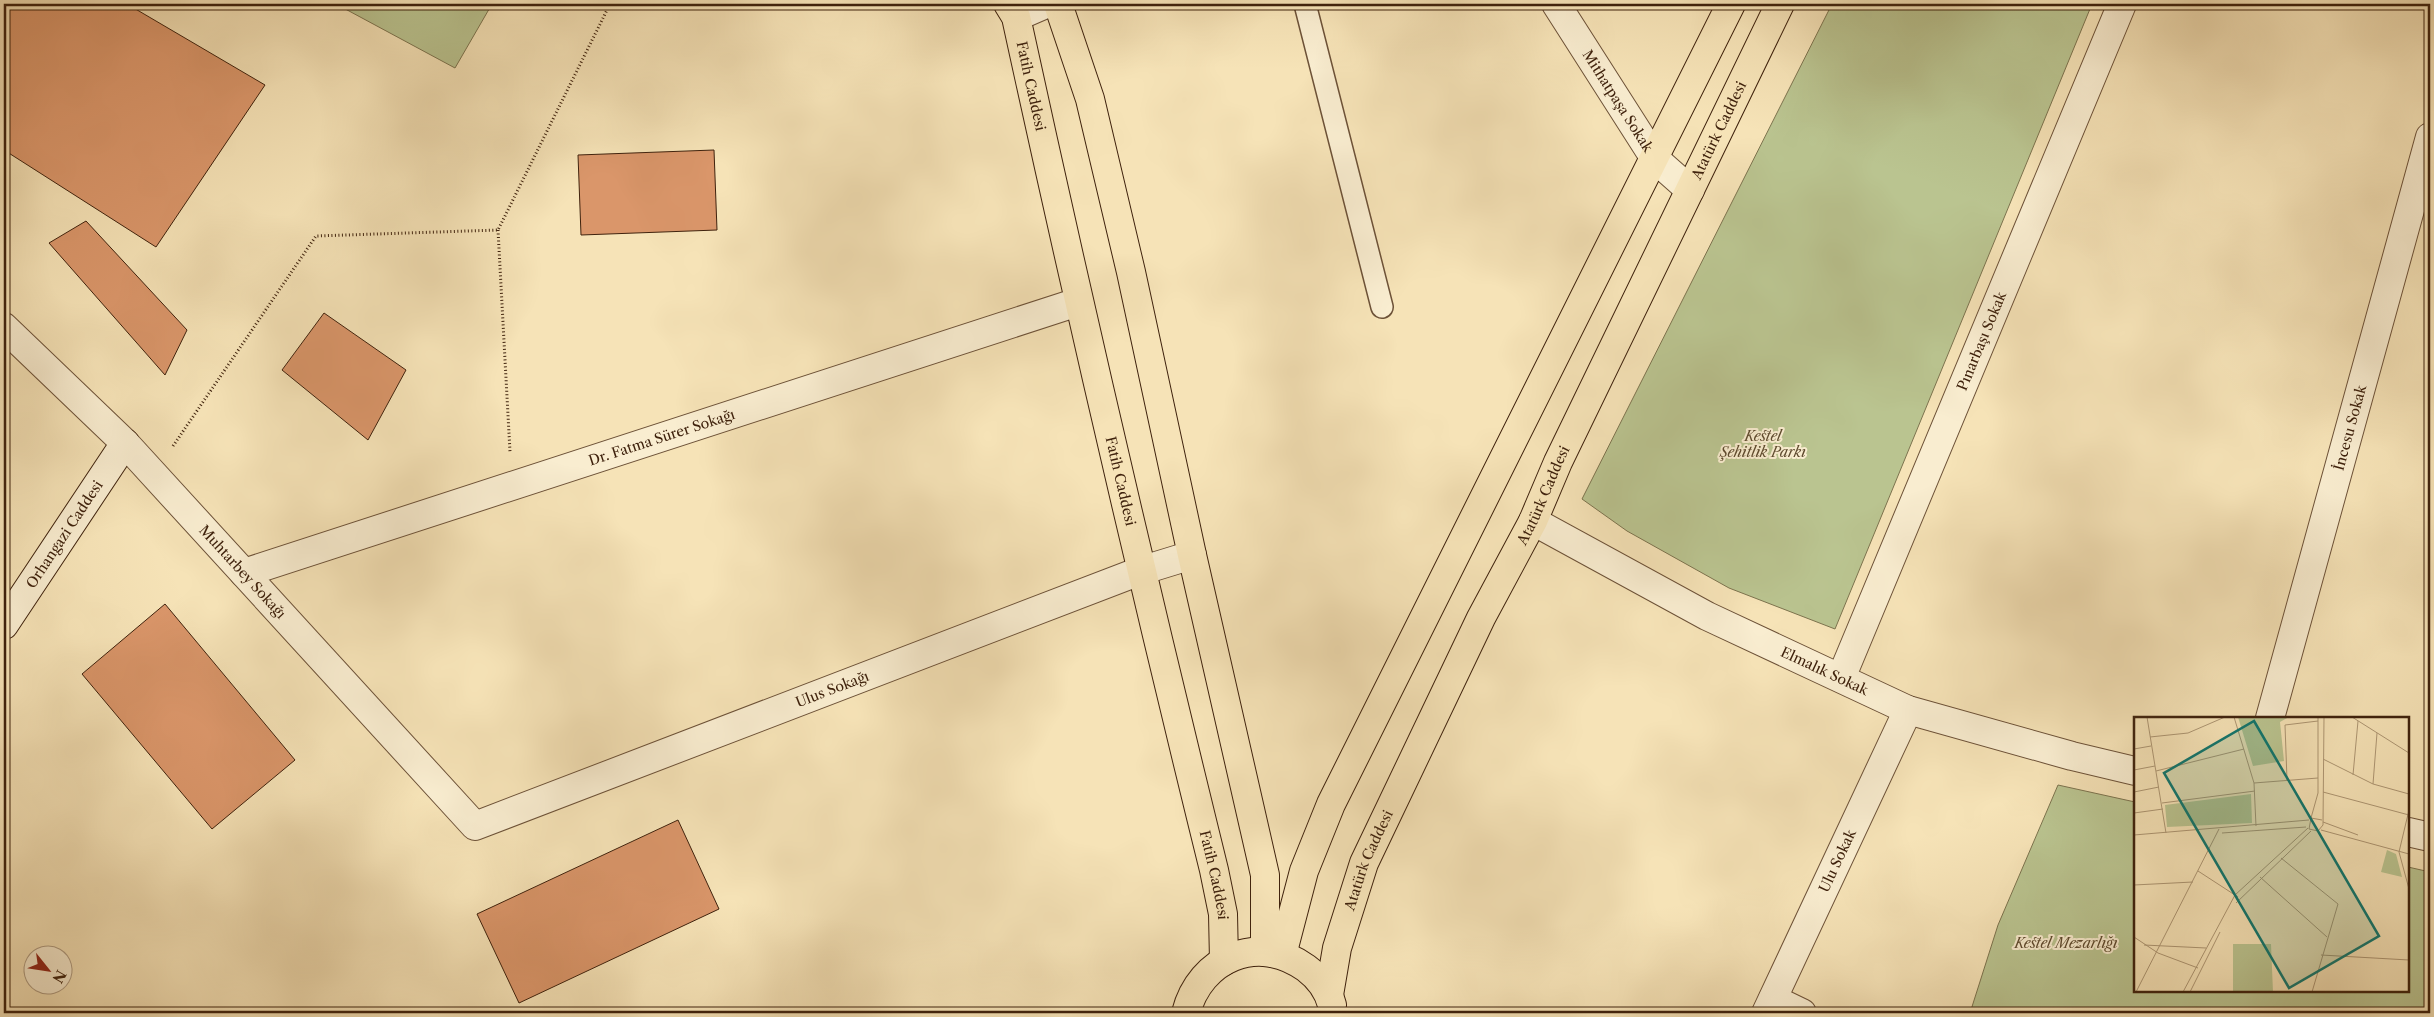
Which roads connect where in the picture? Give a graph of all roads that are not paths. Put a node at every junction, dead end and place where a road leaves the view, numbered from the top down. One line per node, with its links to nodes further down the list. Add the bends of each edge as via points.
1 (1046, 4): 8 (street)
2 (1058, 4): 17 (main road, via 1093,109)
3 (1305, 4): 13 (lane)
4 (1556, 4): 10 (street, Mithatpaşa Sokak)
5 (1731, 4): 10 (main road)
6 (1780, 4): 11 (main road, Atatürk Caddesi)
7 (2122, 4): 21 (street, Pınarbaşı Sokak)
8 (1012, 10): 12 (main road, Fatih Caddesi)
9 (2430, 137): 23 (street, İncesu Sokak)
10 (1655, 159): 11 (street, Mithatpaşa Sokak); 28 (main road, via 1331,804)
11 (1690, 190): 16 (main road, Atatürk Caddesi, via 1558,462)
12 (1078, 302): 18 (main road, Fatih Caddesi); 19 (street, Dr. Fatma Sürer Sokağı)
13 (1382, 307)
14 (4, 327): 15 (street, Muhtarbey Sokağı)
15 (124, 443): 19 (street, Muhtarbey Sokağı); 20 (street, Orhangazi Caddesi)
16 (1534, 521): 21 (street, Elmalık Sokak, via 1707,616); 30 (main road, Atatürk Caddesi, via 1481,618 1364,863 1337,948)
17 (1192, 555): 18 (street, Ulus Sokağı); 28 (main road, via 1264,875)
18 (1140, 571): 25 (street, Ulus Sokağı); 29 (main road, Fatih Caddesi, via 1214,870 1222,914)
19 (244, 574): 25 (street, Muhtarbey Sokağı)
20 (4, 625)
21 (1841, 678): 22 (street, Elmalık Sokak)
22 (1908, 710): 24 (street, Elmalık Sokak); 31 (street, Ulu Sokak)
23 (2270, 717)
24 (2134, 771)
25 (474, 826)
26 (2409, 832): 27 (street)
27 (2430, 837)
28 (1274, 954): 29 (main road, via 1247,952); 30 (main road, via 1295,960 1315,974)
29 (1224, 960): 32 (main road, via 1204,976 1190,996)
30 (1332, 1004)
31 (1769, 1006): 33 (street)
32 (1186, 1013)
33 (1802, 1013)

